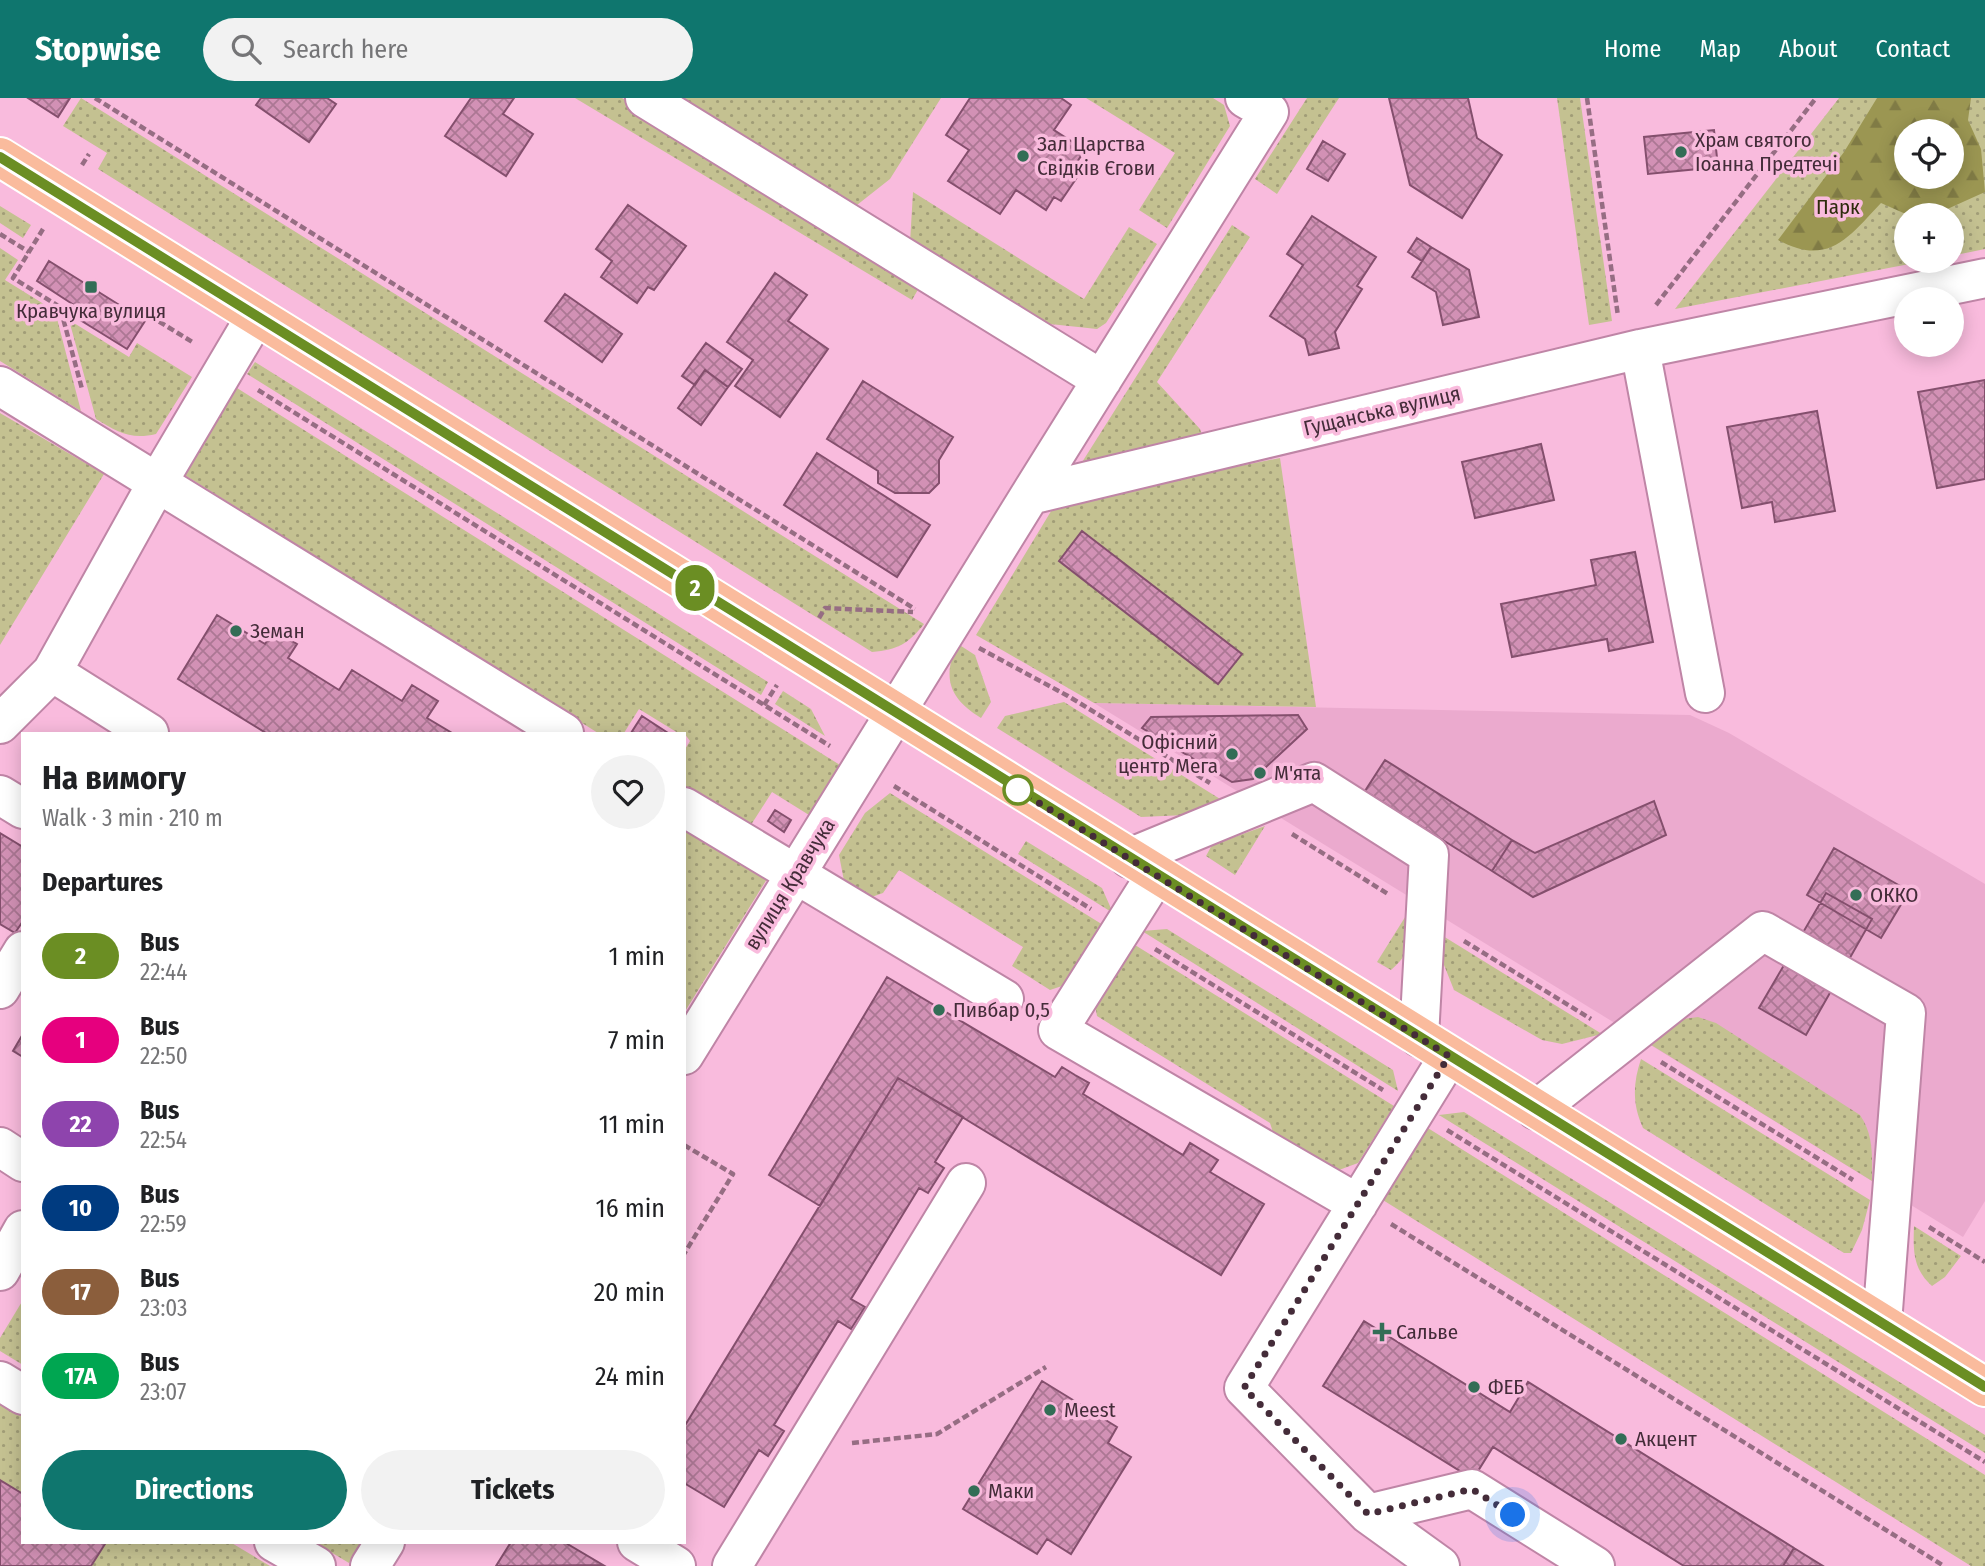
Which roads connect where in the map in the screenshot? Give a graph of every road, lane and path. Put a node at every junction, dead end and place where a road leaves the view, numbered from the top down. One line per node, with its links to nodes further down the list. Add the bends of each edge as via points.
1 (95, 98): 21 (path)
2 (645, 98): 16 (street)
3 (1587, 98): 14 (path, via 1619,320)
4 (1816, 98): 14 (path, via 1657,302)
5 (1264, 103): 16 (street)
6 (89, 154): 8 (path)
7 (0, 157): 8 (main road)
8 (63, 196): 10 (path); 13 (main road)
9 (0, 234): 10 (path)
10 (29, 252): 18 (path, via 13,278 60,307)
11 (1985, 278): 14 (street, Гущанська вулиця)
12 (150, 316): 15 (path)
13 (256, 316): 15 (street); 24 (main road)
14 (1640, 349): 20 (street, Гущанська вулиця); 23 (street)
15 (226, 366): 19 (street); 28 (path)
16 (1102, 380): 20 (street)
17 (0, 386): 18 (street)
18 (97, 449): 19 (street)
19 (156, 485): 22 (street); 27 (street)
20 (1030, 495): 21 (street)
21 (946, 628): 24 (street); 32 (path, via 1068,696)
22 (52, 672): 25 (street); 26 (street)
23 (1705, 693)
24 (896, 713): 28 (street, вулиця Кравчука); 33 (main road)
25 (0, 724)
26 (147, 732)
27 (562, 732)
28 (863, 766): 34 (street, вулиця Кравчука)
29 (0, 795): 30 (street)
30 (21, 808)
31 (686, 808): 34 (street)
32 (1253, 810): 33 (street); 35 (path); 35 (street, via 1314,782 1429,855)
33 (1142, 867): 40 (main road); 48 (street, via 1058,1030)
34 (796, 875): 38 (street); 41 (street, вулиця Кравчука)
35 (1425, 917): 39 (path); 40 (street)
36 (21, 954): 37 (street)
37 (0, 989)
38 (1004, 999)
39 (1625, 1040): 43 (street); 49 (path); 49 (street, via 1763,931 1906,1013)
40 (1434, 1047): 42 (street); 43 (main road)
41 (686, 1052)
42 (1416, 1110): 48 (street); 60 (path)
43 (1536, 1110): 54 (main road)
44 (686, 1146): 51 (path, via 733,1174)
45 (0, 1147): 46 (street)
46 (21, 1161)
47 (967, 1183): 59 (street)
48 (1358, 1204): 61 (street, via 1244,1388); 69 (path)
49 (1891, 1204): 52 (path); 54 (street)
50 (21, 1234): 53 (street)
51 (686, 1251)
52 (1985, 1262)
53 (0, 1271)
54 (1882, 1323): 57 (main road)
55 (1046, 1367): 59 (path, via 937,1434)
56 (0, 1381): 58 (street)
57 (1985, 1387)
58 (21, 1394)
59 (806, 1448): 66 (street)
60 (1985, 1462)
61 (1368, 1514): 67 (street); 68 (street, via 1472,1489)
62 (278, 1544): 64 (street)
63 (384, 1544): 65 (street)
64 (316, 1566)
65 (370, 1566)
66 (732, 1566)
67 (1440, 1566)
68 (1595, 1566)
69 (1944, 1566)

